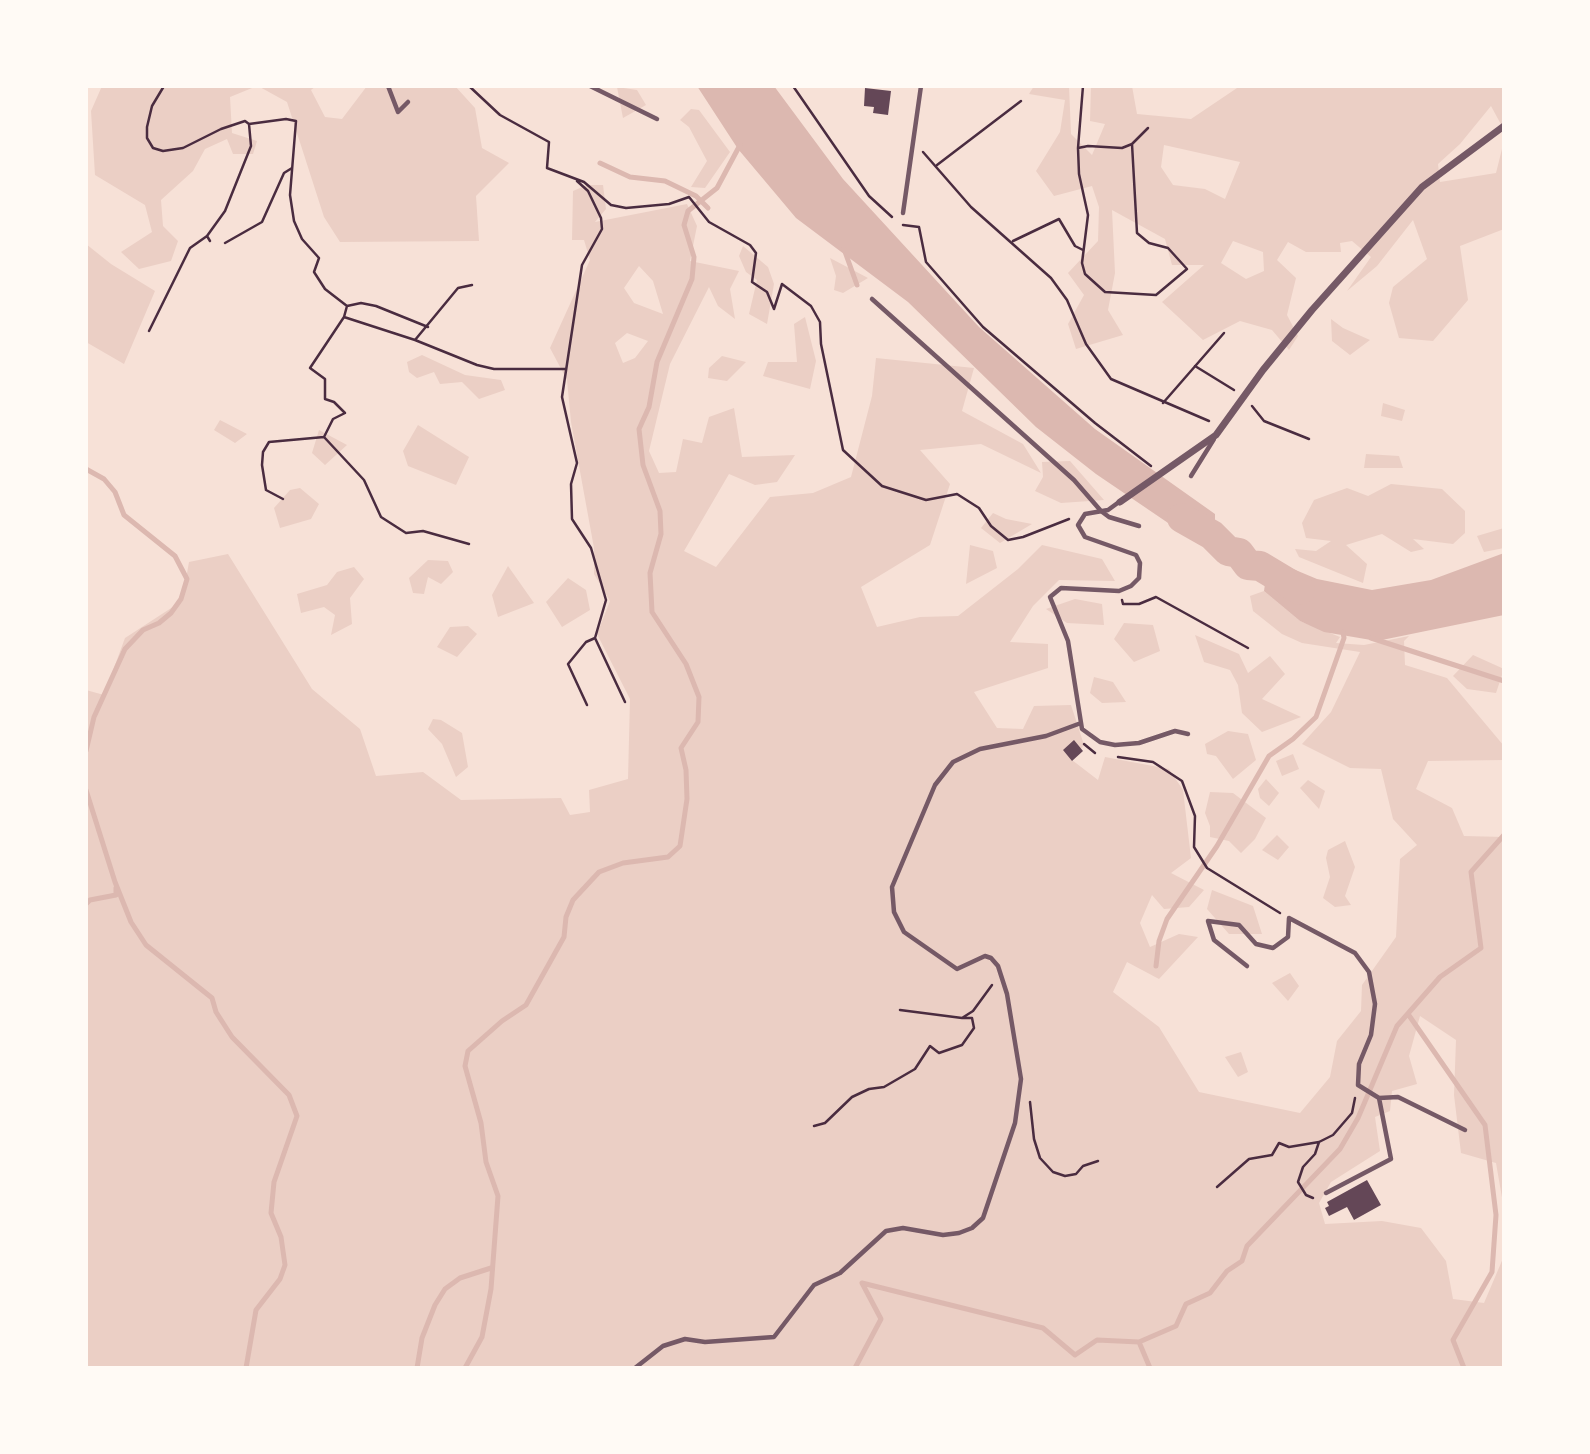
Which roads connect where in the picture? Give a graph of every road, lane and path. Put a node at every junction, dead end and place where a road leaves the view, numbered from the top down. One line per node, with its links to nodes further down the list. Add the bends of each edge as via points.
1 (164, 86): 11 (path, via 147,127 153,148 176,150 220,129 245,121)
2 (387, 86): 8 (lane, via 398,112)
3 (469, 86): 19 (path, via 500,115 549,142 547,169)
4 (590, 86): 10 (lane)
5 (793, 86): 39 (path, via 869,196 901,225 919,227 926,262 983,327)
6 (921, 86): 14 (lane)
7 (1083, 86): 16 (path)
8 (408, 102)
9 (1021, 102): 17 (path)
10 (657, 119)
11 (249, 124): 18 (path, via 286,118 296,121); 21 (path, via 251,146 225,211)
12 (1504, 126): 36 (street, via 1422,187 1312,310)
13 (1148, 128): 15 (path)
14 (913, 143): 17 (path); 20 (lane)
15 (1132, 145): 16 (path); 25 (path, via 1137,233 1149,243 1168,248 1187,269 1156,295 1105,292 1084,274)
16 (1078, 148): 25 (path, via 1088,215)
17 (937, 165): 23 (path, via 971,207)
18 (292, 168): 24 (path, via 284,173 262,222); 28 (path, via 294,221 319,258 314,272 325,289)
19 (575, 178): 34 (path, via 588,191 602,229 582,265); 44 (path, via 611,205 626,208 669,204 688,197 709,222 750,245 756,253 752,282 767,292 774,309 782,284 811,306 820,321 843,450 882,486 926,500 957,494 979,508 1008,540 1063,520)
20 (902, 213)
21 (207, 236): 22 (path); 31 (path, via 190,248)
22 (210, 241)
23 (1013, 241): 25 (path, via 1059,219 1075,246); 35 (path, via 1067,300 1086,344 1111,379)
24 (225, 243)
25 (1083, 250)
26 (472, 285): 30 (path, via 458,288)
27 (872, 299): 43 (lane, via 1074,480)
28 (347, 306): 29 (path); 30 (path, via 376,306)
29 (344, 317): 33 (path); 38 (path, via 310,368 325,379 325,399 345,413 333,419)
30 (428, 327): 33 (path)
31 (149, 331)
32 (1224, 333): 35 (path)
33 (415, 340): 34 (path, via 494,369)
34 (566, 369): 48 (path, via 562,397 577,463 571,484 572,519 590,548 606,600)
35 (1163, 403): 36 (path)
36 (1222, 428): 37 (street)
37 (1216, 435): 40 (lane); 42 (street)
38 (324, 437): 41 (path, via 269,442 262,465 266,490); 46 (path, via 364,480 381,516 406,533 422,531)
39 (1153, 467)
40 (1191, 476)
41 (283, 499)
42 (1120, 502): 43 (lane)
43 (1101, 511): 44 (lane); 45 (lane)
44 (1079, 519): 47 (lane, via 1085,537 1136,555 1139,578)
45 (1139, 526)
46 (469, 544)
47 (1119, 591): 49 (path, via 1123,604 1156,597); 52 (lane, via 1061,588 1050,597 1069,641)
48 (595, 638): 50 (path); 51 (path, via 568,664)
49 (1248, 648)
50 (625, 702)
51 (587, 705)
52 (1081, 723): 53 (lane); 59 (lane, via 1046,736 980,749 953,762 935,785 892,887 894,912 904,932 957,969 985,956)
53 (1085, 734): 54 (lane, via 1115,745 1139,743 1175,731); 55 (path, via 1085,747)
54 (1188, 734)
55 (1104, 754)
56 (1116, 756): 57 (path, via 1153,762 1182,781 1195,816 1194,847 1207,868)
57 (1279, 913)
58 (1247, 966): 62 (lane, via 1214,940 1208,921 1239,925 1256,944 1273,948 1288,937 1289,918 1354,953 1365,964 1376,1004 1359,1064)
59 (1000, 971): 61 (path, via 973,1011); 72 (lane, via 1021,1079 1015,1122 983,1218 959,1233 886,1231 840,1273 814,1284 774,1337 685,1339 663,1346)
60 (900, 1010): 61 (path)
61 (961, 1017): 65 (path, via 972,1018 974,1028 961,1045 939,1053 930,1046 915,1069 884,1087 852,1097 825,1123)
62 (1358, 1085): 63 (lane); 67 (path, via 1352,1113)
63 (1376, 1097): 66 (lane, via 1398,1097); 70 (lane, via 1391,1159)
64 (1029, 1100): 68 (path, via 1040,1158 1053,1172 1076,1174)
65 (814, 1126)
66 (1465, 1130)
67 (1319, 1142): 69 (path, via 1289,1147 1279,1143 1272,1155 1250,1159); 71 (path, via 1298,1182)
68 (1098, 1161)
69 (1217, 1187)
70 (1326, 1193)
71 (1313, 1198)
72 (635, 1368)

